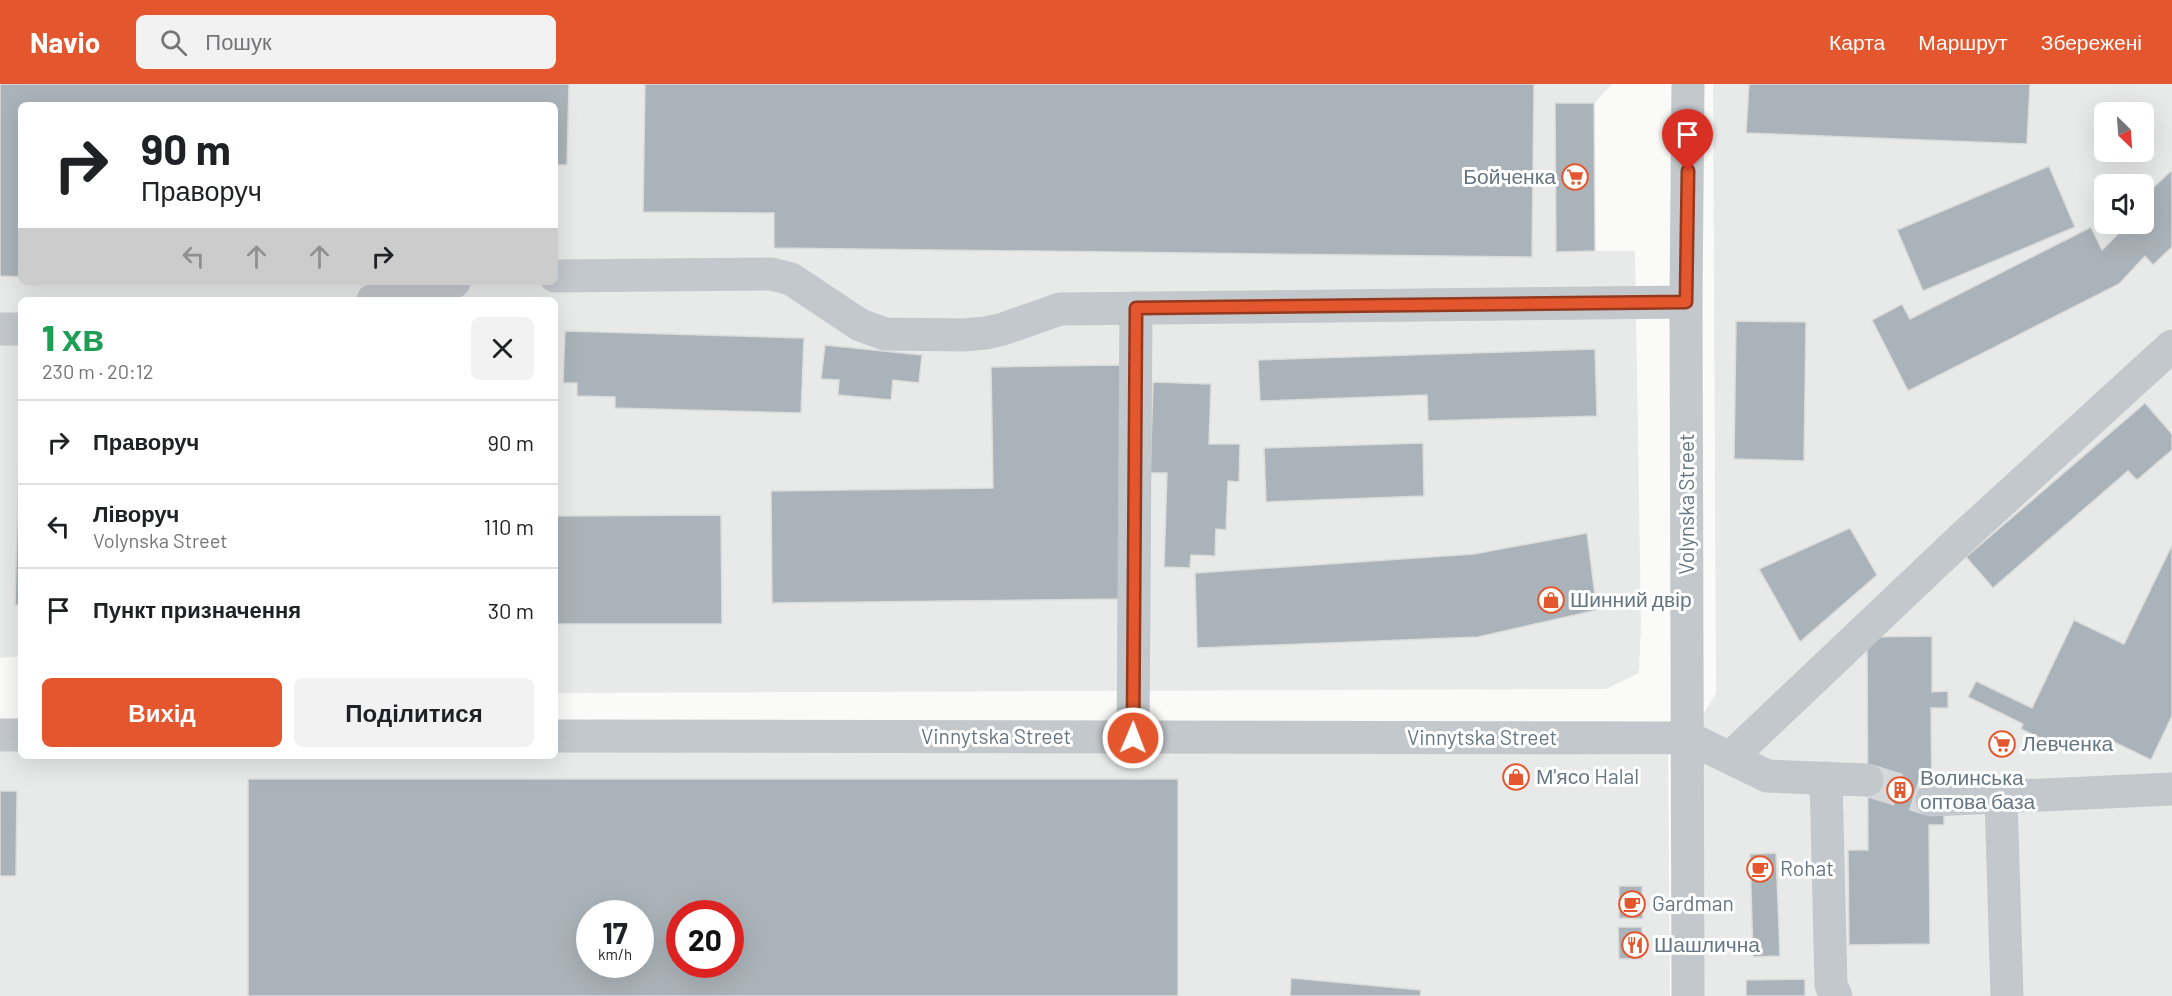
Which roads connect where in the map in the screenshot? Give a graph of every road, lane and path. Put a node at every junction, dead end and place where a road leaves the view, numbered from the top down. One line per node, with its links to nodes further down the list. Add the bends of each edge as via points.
1 (1688, 84): 5 (street, Volynska Street)
2 (558, 276): 6 (street, via 771,274 791,279 860,325 885,334 986,333 1060,309)
3 (440, 285): 4 (street)
4 (386, 297)
5 (1686, 302): 6 (street); 14 (street, Volynska Street)
6 (1136, 308): 13 (street)
7 (0, 329): 8 (street)
8 (18, 329)
9 (2172, 346): 15 (street, via 1955,544)
10 (0, 735): 11 (street)
11 (18, 735)
12 (558, 736): 13 (street, Vinnytska Street)
13 (1133, 738): 14 (street, Vinnytska Street)
14 (1689, 738): 15 (street); 21 (street, Volynska Street)
15 (1730, 758): 16 (street, via 1767,776)
16 (1826, 778): 17 (street); 22 (street, via 1831,986)
17 (1868, 780)
18 (2172, 789): 19 (street)
19 (2001, 797): 20 (street); 23 (street)
20 (1932, 800)
21 (1688, 996)
22 (1836, 996)
23 (2007, 996)

